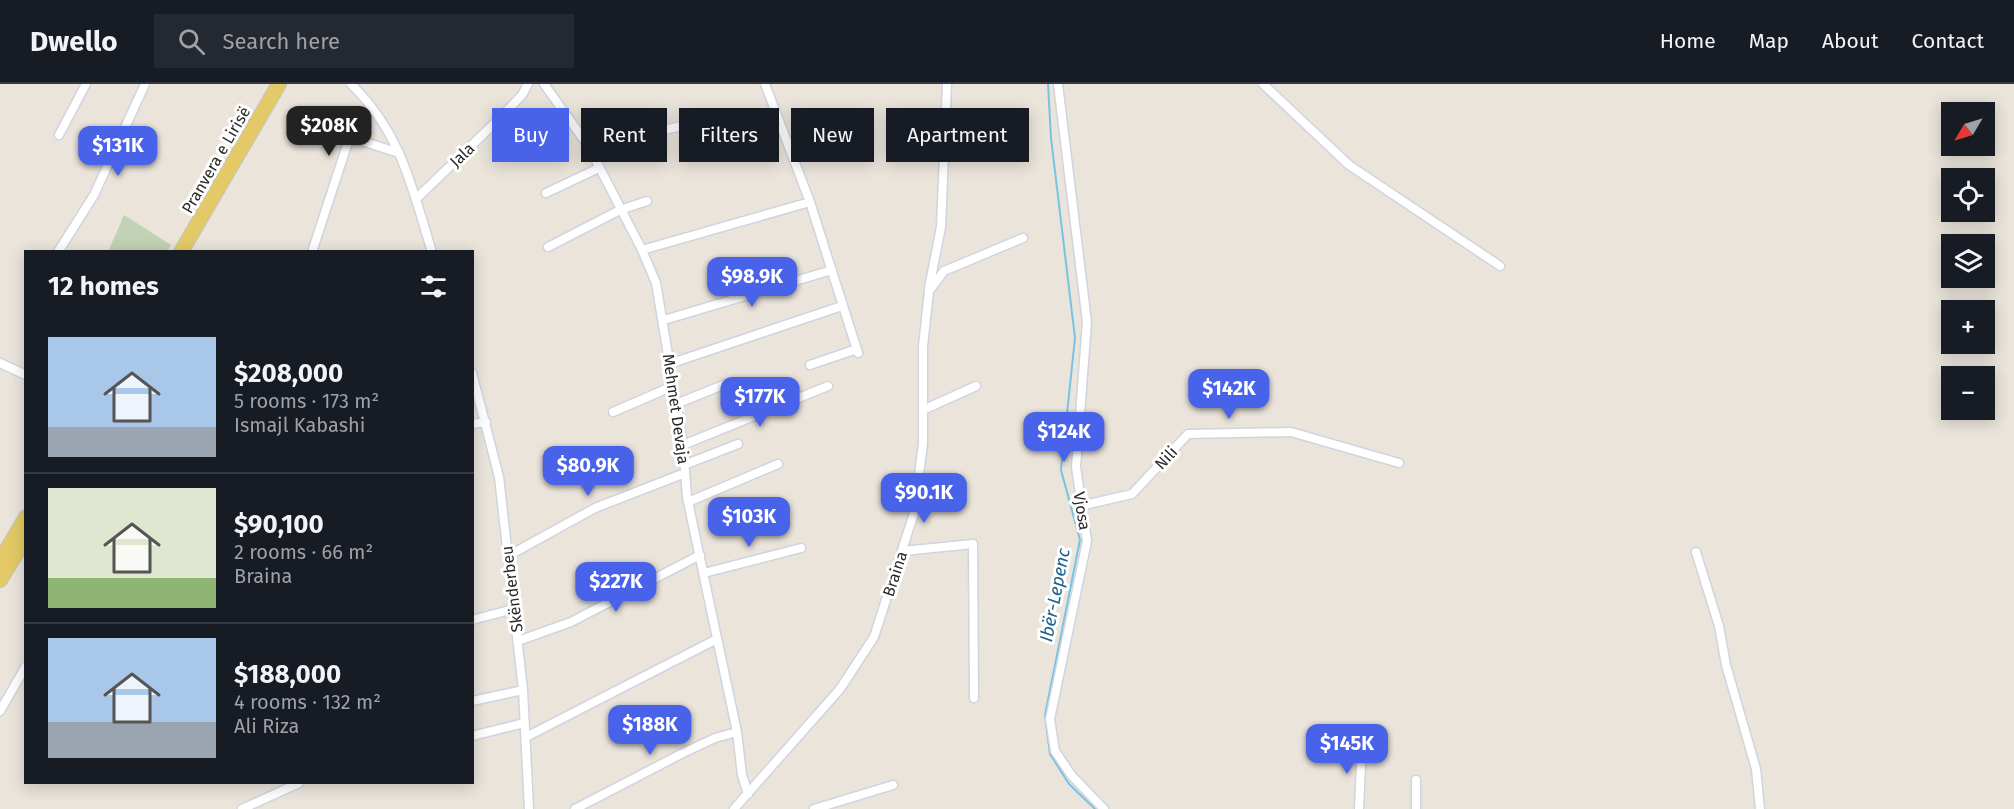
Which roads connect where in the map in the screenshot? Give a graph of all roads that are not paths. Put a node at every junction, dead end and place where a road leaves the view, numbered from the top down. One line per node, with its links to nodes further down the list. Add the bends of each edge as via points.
1 (86, 84): 12 (street)
2 (145, 84): 24 (street, via 94,195)
3 (279, 84): 25 (main road, Pranvera e Lirisë)
4 (286, 84): 26 (main road, Pranvera e Lirisë)
5 (351, 84): 14 (street, via 373,105 390,130)
6 (528, 84): 18 (street, Jala, via 499,119)
7 (544, 84): 13 (street, Mehmet Devaja)
8 (765, 84): 20 (street)
9 (946, 84): 32 (street, Braina, via 941,227)
10 (1058, 84): 55 (street, Vjosa, via 1087,322 1076,467)
11 (1263, 84): 30 (street, via 1349,165)
12 (59, 135)
13 (581, 136)
14 (399, 153): 18 (street); 27 (street, via 359,140 348,142)
15 (596, 162): 16 (street, Mehmet Devaja)
16 (599, 168): 17 (street); 21 (street, Mehmet Devaja)
17 (546, 193)
18 (417, 198): 28 (street)
19 (647, 201): 21 (street)
20 (810, 202): 29 (street); 31 (street)
21 (620, 210): 23 (street); 29 (street, Mehmet Devaja)
22 (1023, 238): 32 (street, via 944,271)
23 (548, 247)
24 (59, 250)
25 (182, 250)
26 (191, 250)
27 (313, 250)
28 (431, 250)
29 (642, 250): 34 (street, Mehmet Devaja, via 656,283)
30 (1500, 266)
31 (832, 270): 34 (street); 37 (street, via 858,351)
32 (929, 291): 45 (street, Braina, via 923,346)
33 (839, 307): 36 (street)
34 (664, 320): 36 (street, Mehmet Devaja)
35 (0, 363): 38 (street)
36 (669, 364): 40 (street, Mehmet Devaja)
37 (810, 365)
38 (24, 374)
39 (474, 380): 47 (street, Skënderbeu)
40 (673, 386): 44 (street, Mehmet Devaja); 46 (street)
41 (828, 386): 50 (street)
42 (976, 386): 45 (street)
43 (740, 401): 44 (street, via 734,384 728,383)
44 (676, 404): 50 (street, Mehmet Devaja)
45 (923, 410): 59 (street, Braina, via 914,513)
46 (613, 412)
47 (486, 422): 48 (street); 62 (street, Skënderbeu, via 499,477)
48 (474, 424)
49 (738, 444): 53 (street)
50 (683, 445): 53 (street, Mehmet Devaja)
51 (1399, 463): 55 (street, Nili, via 1291,432 1188,434 1132,494)
52 (778, 464): 54 (street)
53 (684, 469): 54 (street, Mehmet Devaja); 62 (street, via 595,508)
54 (688, 502): 61 (street, Mehmet Devaja)
55 (1080, 506): 89 (street, Vjosa, via 1087,541 1050,719 1055,752)
56 (24, 520): 63 (main road)
57 (24, 541): 65 (main road)
58 (801, 548): 64 (street)
59 (903, 551): 72 (street, via 973,544); 83 (street, Braina, via 874,637 840,689)
60 (1696, 552): 92 (street, via 1756,770)
61 (700, 555): 64 (street, Mehmet Devaja); 69 (street, via 571,622)
62 (508, 556): 66 (street, Skënderbeu)
63 (0, 561)
64 (704, 573): 68 (street, Mehmet Devaja)
65 (0, 580)
66 (513, 609): 67 (street); 69 (street, Skënderbeu)
67 (474, 619)
68 (717, 639): 76 (street, Mehmet Devaja); 78 (street)
69 (518, 641): 71 (street, Skënderbeu)
70 (24, 669): 74 (street)
71 (523, 690): 73 (street); 75 (street, Skënderbeu)
72 (974, 698)
73 (474, 700)
74 (0, 711)
75 (524, 723): 77 (street); 78 (street, Skënderbeu)
76 (736, 732): 83 (street, Mehmet Devaja); 86 (street, via 693,748)
77 (474, 736)
78 (526, 737): 85 (street, Skënderbeu)
79 (1362, 741): 90 (street)
80 (1416, 780): 91 (street)
81 (297, 784): 84 (street)
82 (893, 785): 88 (street)
83 (748, 794): 87 (street, Braina)
84 (242, 809)
85 (529, 809)
86 (575, 809)
87 (734, 809)
88 (814, 809)
89 (1104, 809)
90 (1359, 809)
91 (1416, 809)
92 (1760, 809)

